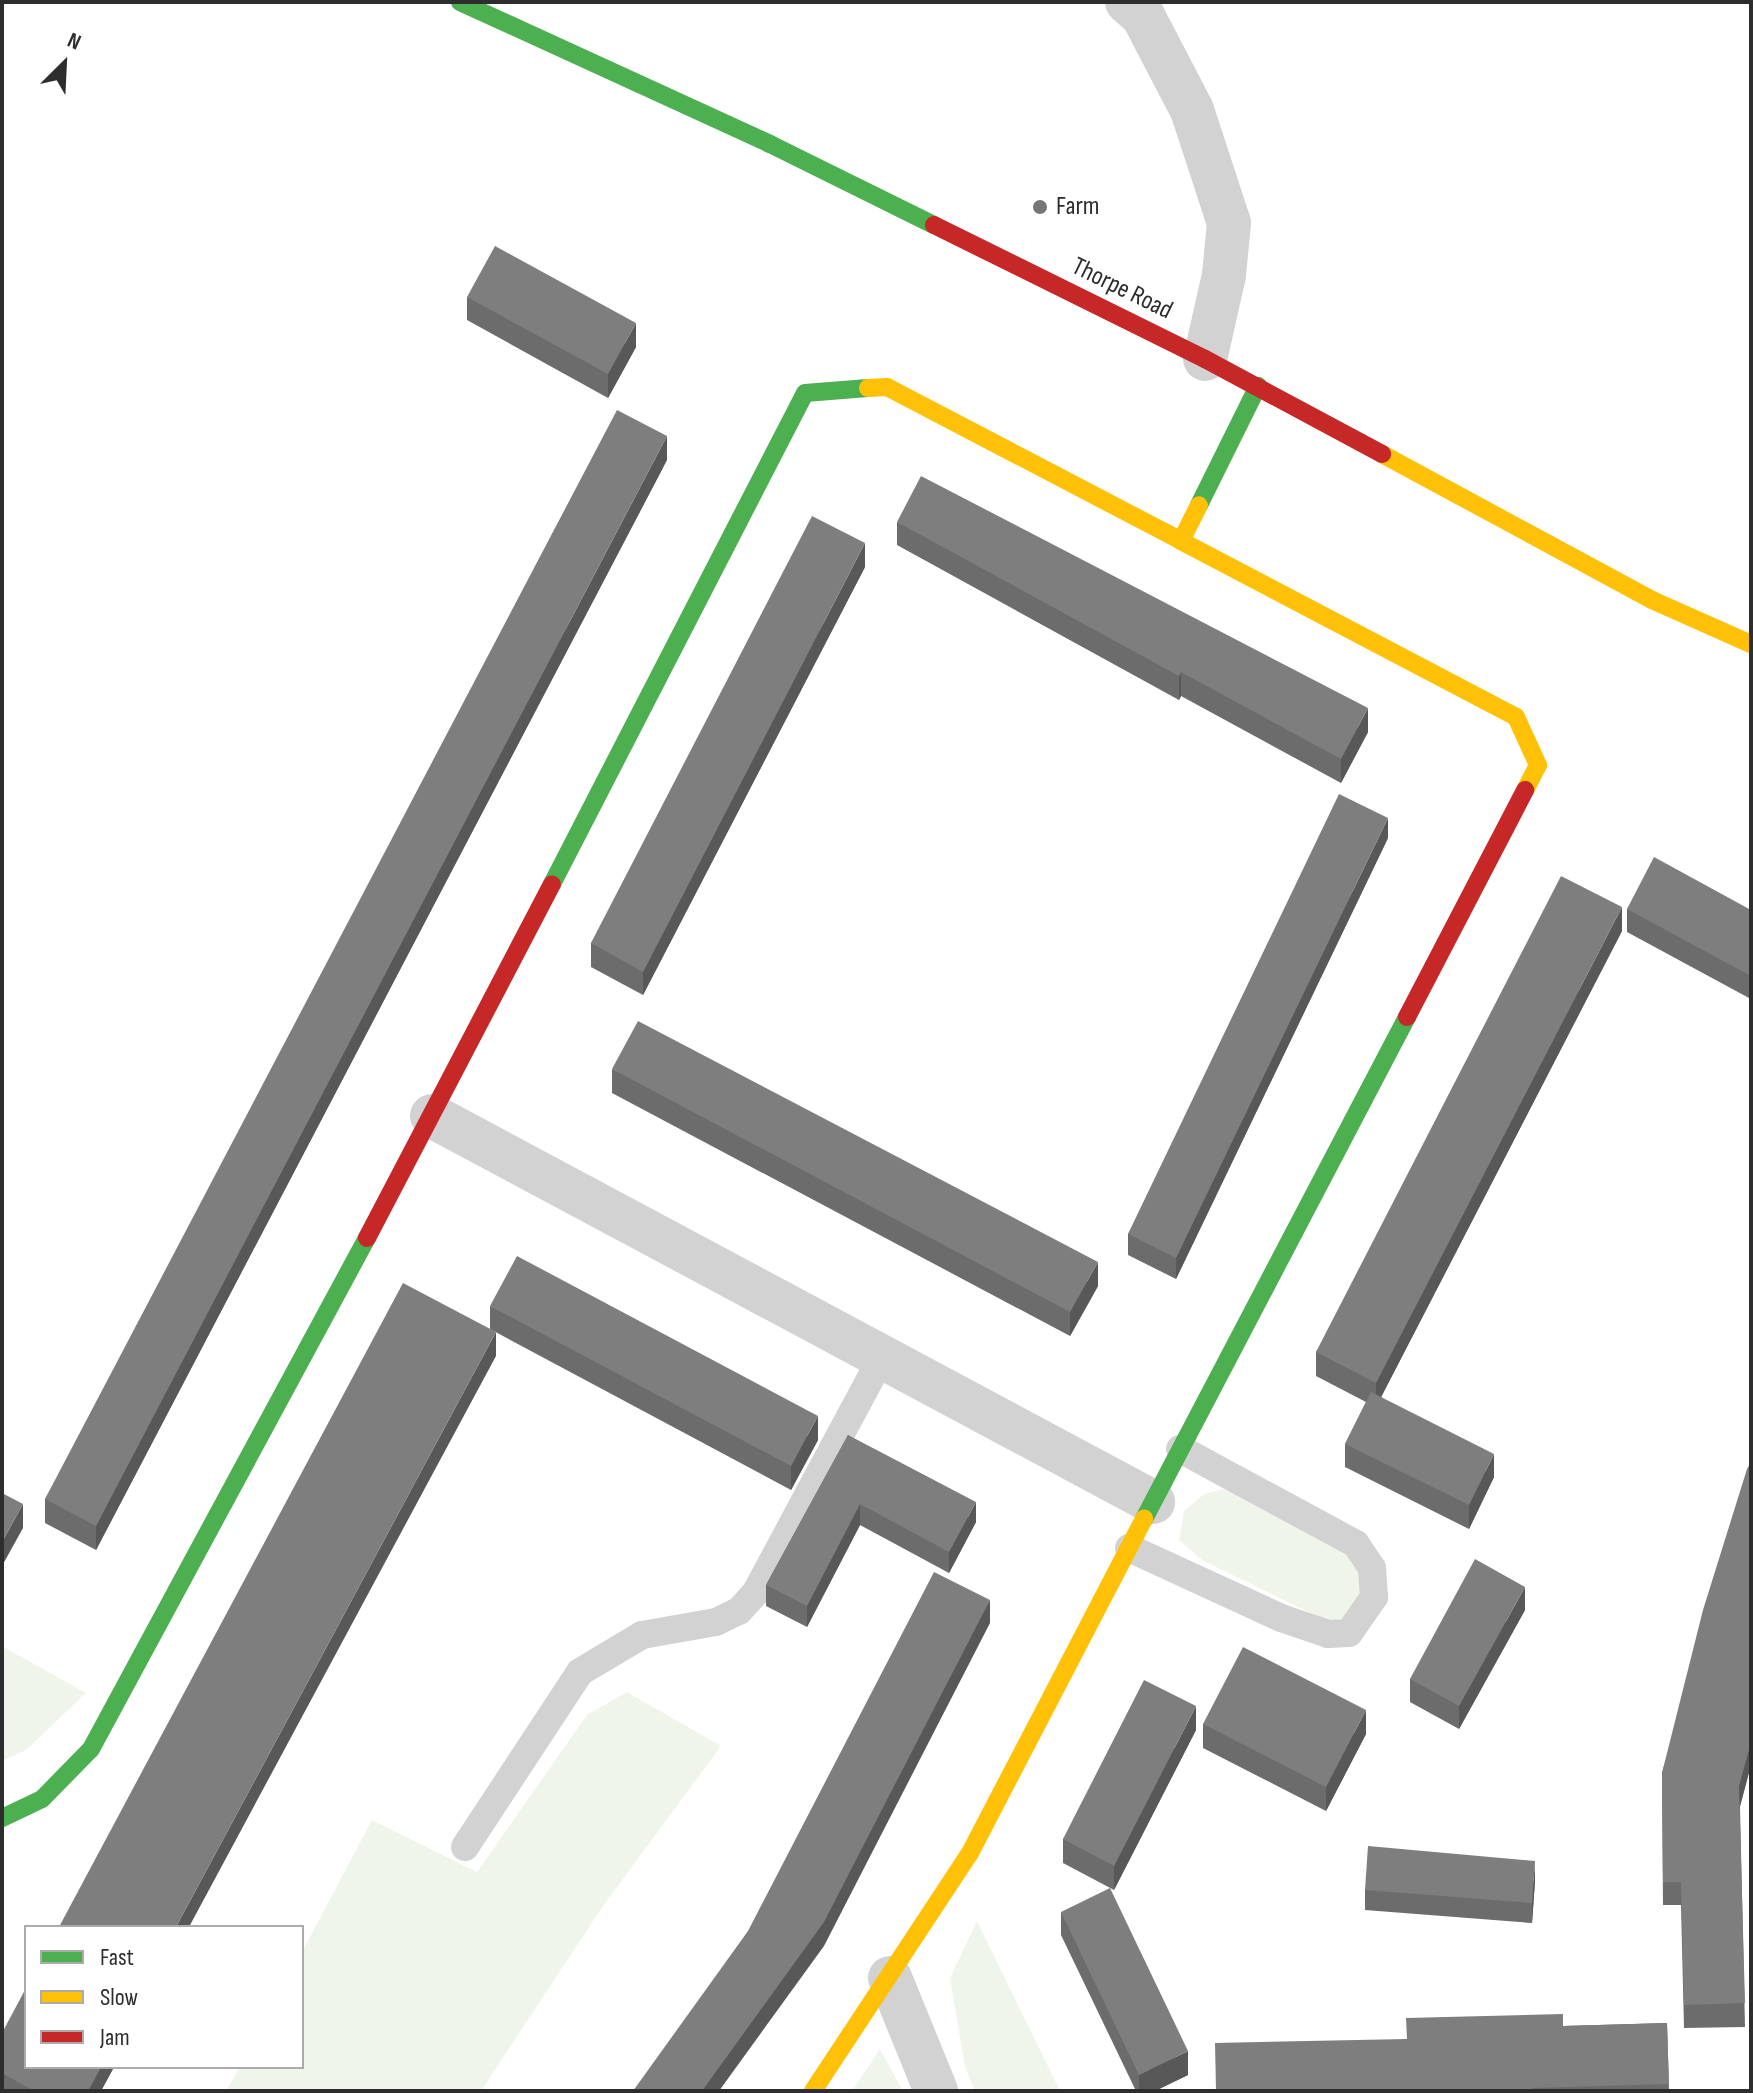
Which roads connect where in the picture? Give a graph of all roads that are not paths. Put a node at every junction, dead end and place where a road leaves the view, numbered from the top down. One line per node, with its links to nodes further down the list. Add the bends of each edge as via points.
1 (460, 2): 3 (street, Thorpe Road, via 770,144)
2 (1127, 2): 3 (street, via 1143,16 1192,110 1229,223 1224,275)
3 (1205, 359): 4 (street, Thorpe Road)
4 (1258, 386): 5 (street); 6 (street, Thorpe Road, via 1652,600)
5 (1181, 541): 7 (street, via 887,387 805,393); 9 (street, via 1516,717 1538,765)
6 (1751, 644)
7 (432, 1116): 8 (street); 12 (street, via 91,1749 42,1799)
8 (882, 1357): 10 (street); 13 (lane, via 756,1592 739,1611 716,1622 642,1635 580,1672)
9 (1180, 1449): 10 (street); 11 (lane, via 1356,1544 1372,1568 1374,1597 1349,1633 1328,1634)
10 (1153, 1502): 11 (street)
11 (1129, 1548): 14 (street, via 970,1853)
12 (2, 1818)
13 (465, 1847)
14 (890, 1978): 15 (street); 16 (street)
15 (813, 2091)
16 (936, 2091)

